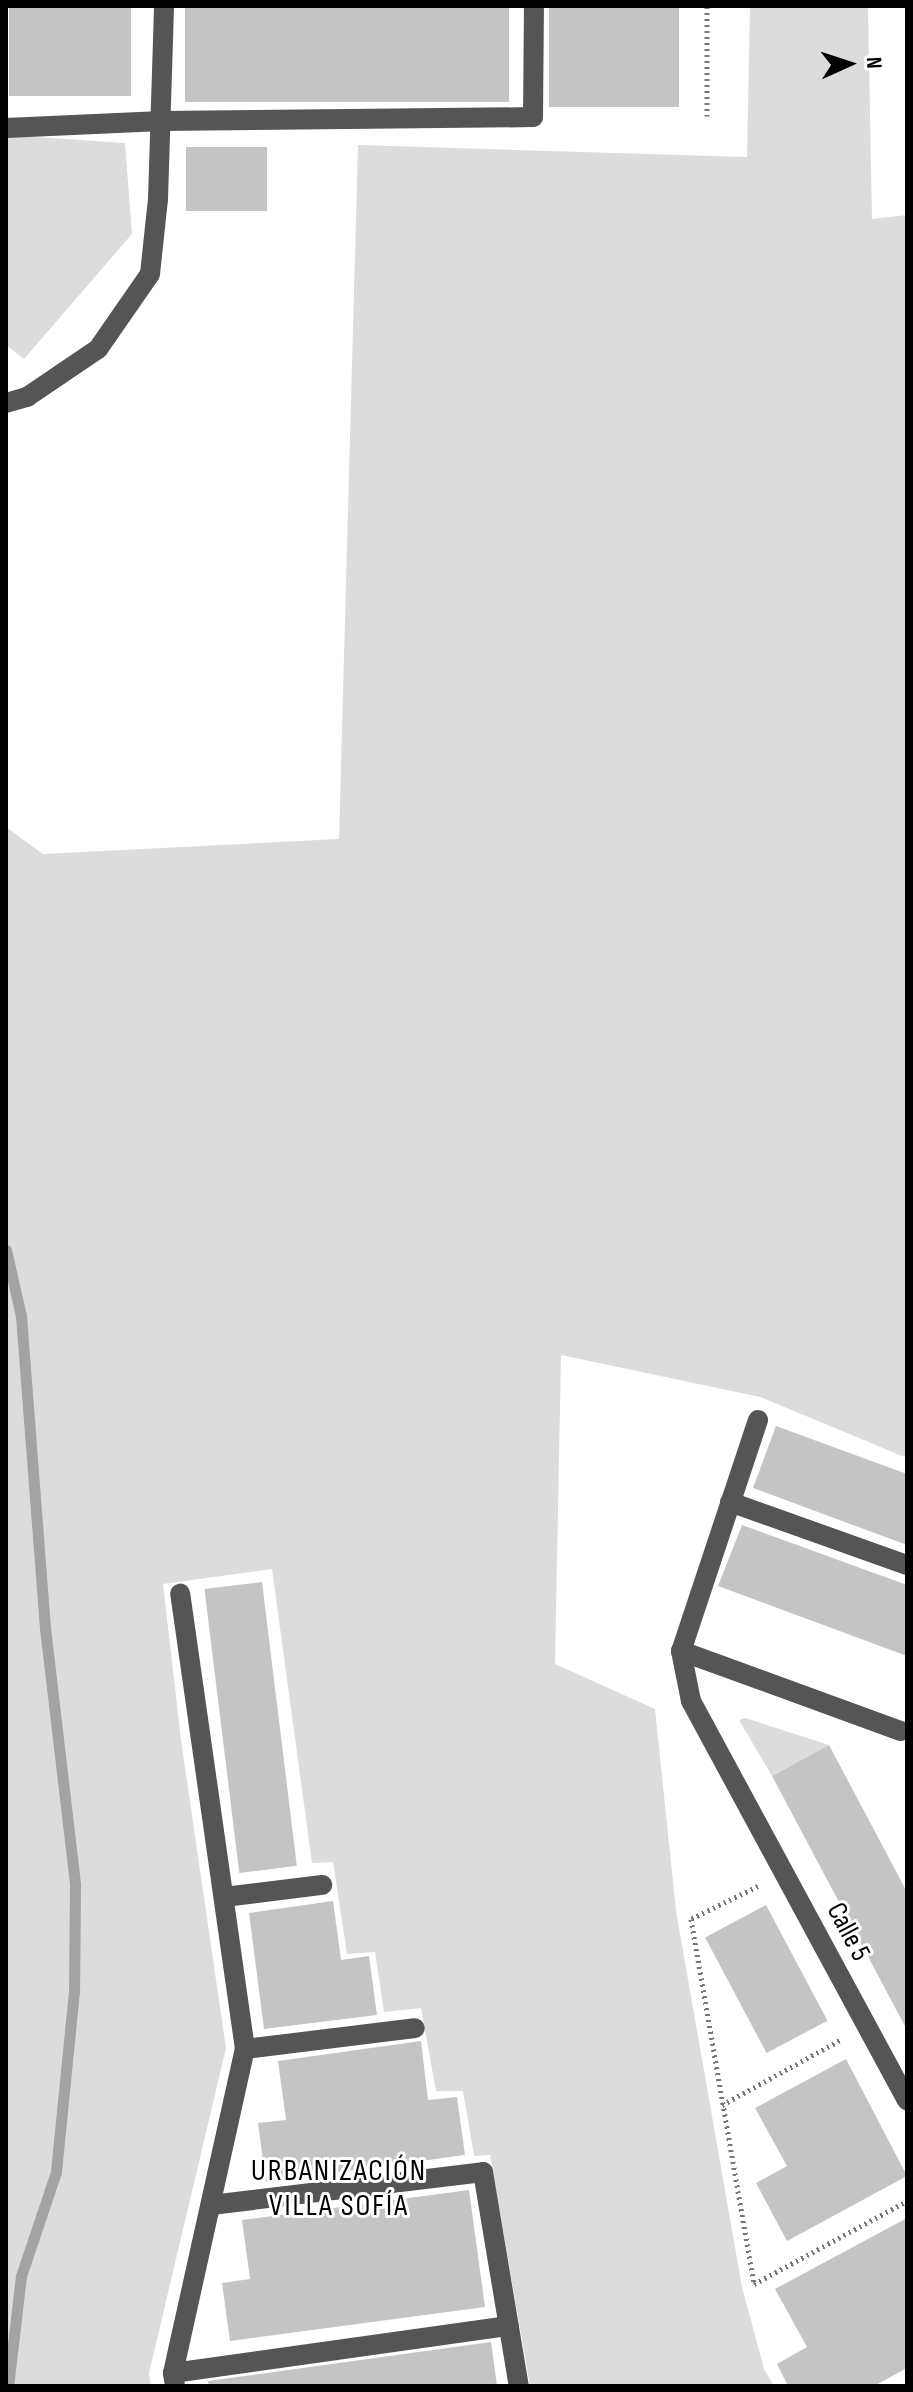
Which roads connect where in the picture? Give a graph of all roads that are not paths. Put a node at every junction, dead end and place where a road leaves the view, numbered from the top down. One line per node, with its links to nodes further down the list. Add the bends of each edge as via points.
1 (164, 6): 3 (street)
2 (534, 6): 3 (street, via 533,117)
3 (162, 121): 4 (street); 5 (street, via 150,274 98,349 27,397)
4 (6, 128)
5 (6, 403)
6 (758, 1420): 7 (street)
7 (730, 1502): 8 (street); 10 (street)
8 (907, 1565)
9 (180, 1594): 13 (street)
10 (681, 1651): 11 (street); 16 (street, Calle 5, via 691,1701)
11 (901, 1731)
12 (322, 1885): 13 (street)
13 (224, 1897): 15 (street)
14 (415, 2028): 15 (street)
15 (245, 2049): 17 (street)
16 (907, 2100)
17 (211, 2205): 18 (street, via 483,2172); 19 (street)
18 (509, 2326): 19 (street); 20 (street)
19 (174, 2380)
20 (519, 2386)

